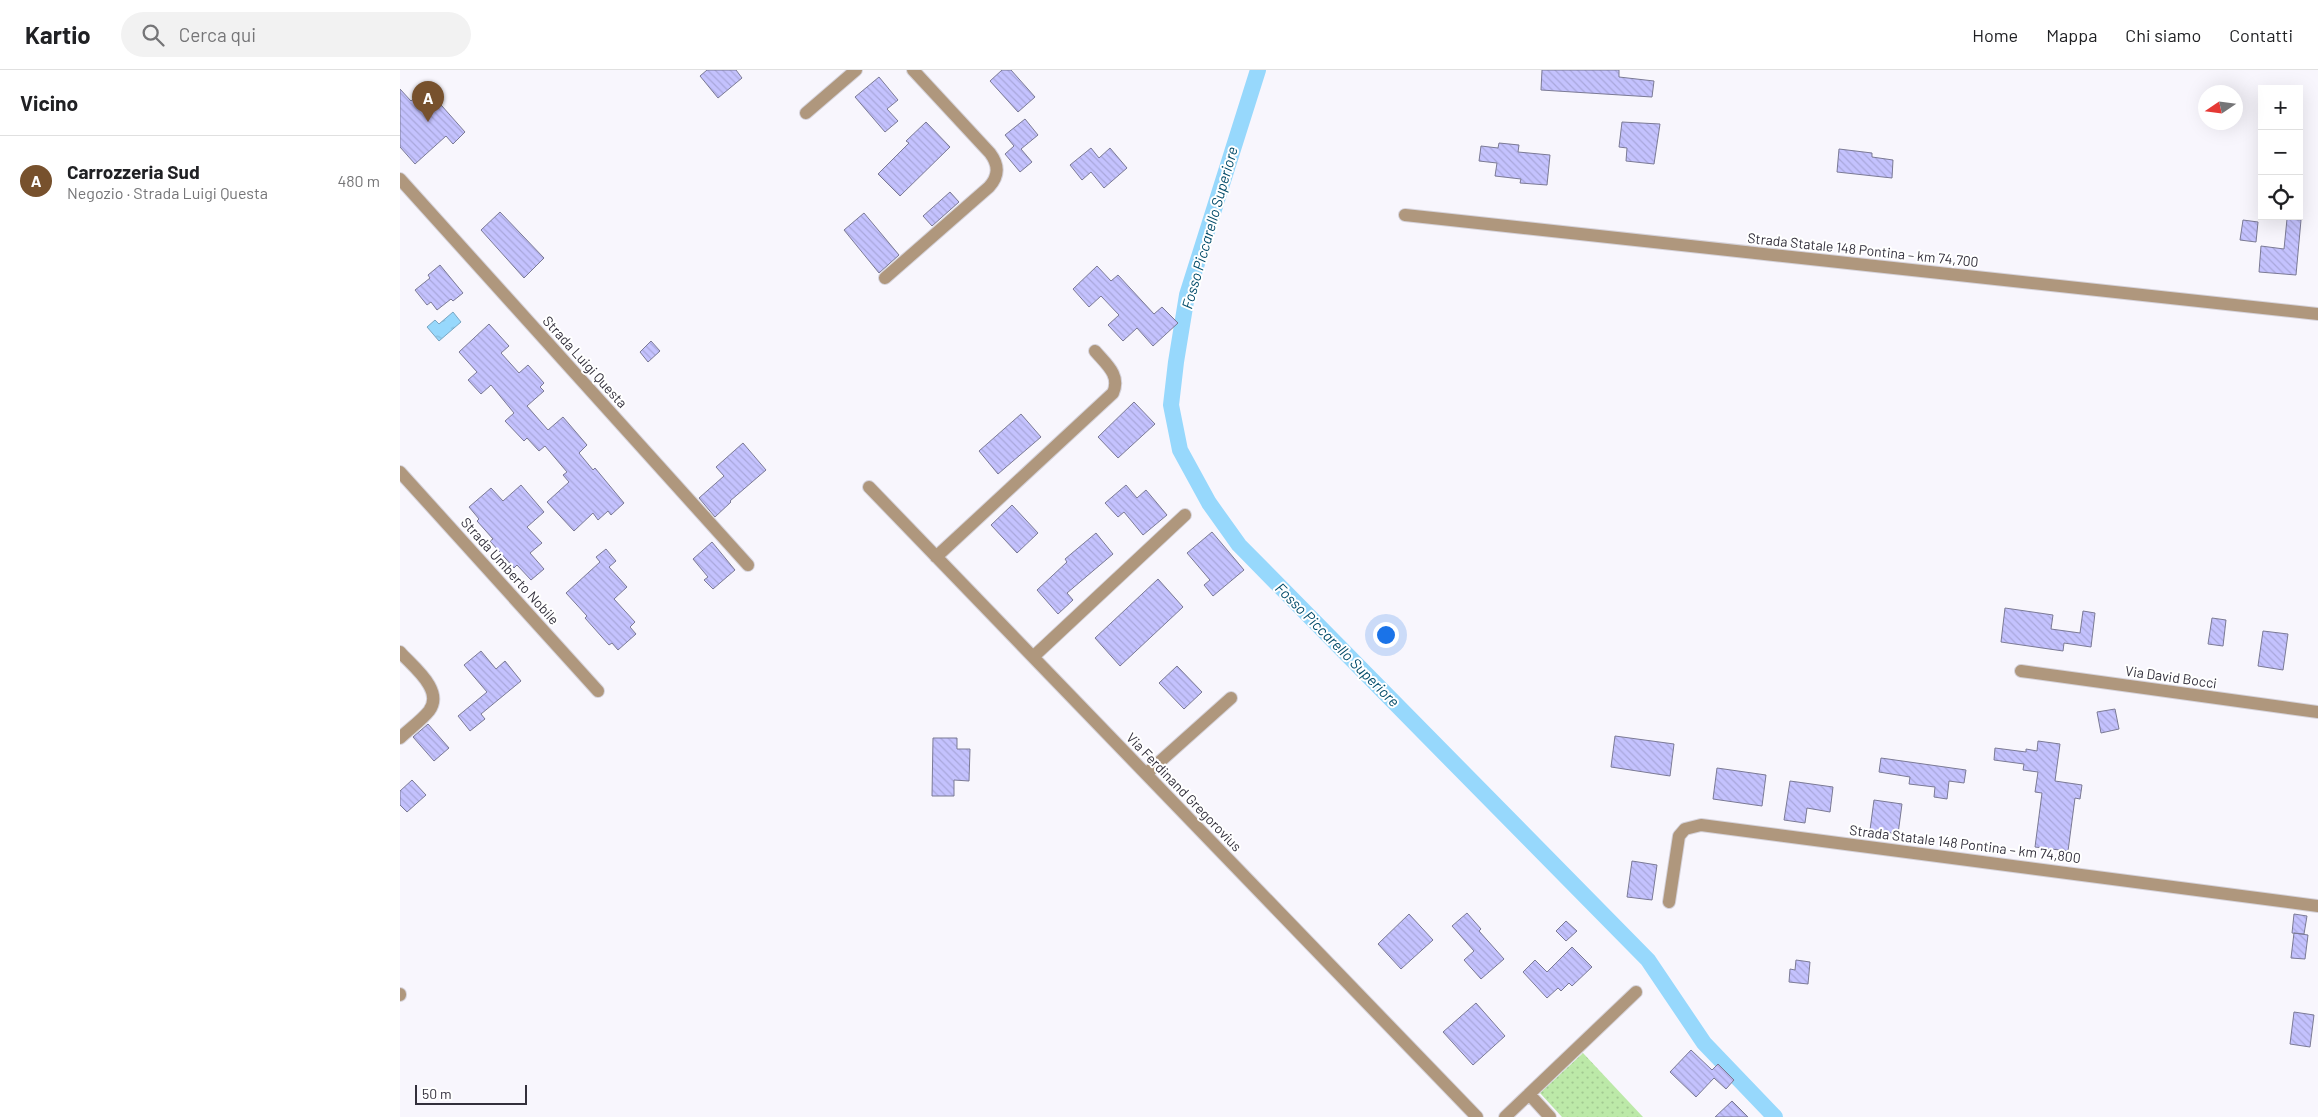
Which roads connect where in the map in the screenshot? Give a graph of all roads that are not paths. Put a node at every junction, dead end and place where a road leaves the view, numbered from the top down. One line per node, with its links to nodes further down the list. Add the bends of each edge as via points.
1 (856, 70): 3 (street)
2 (914, 70): 6 (street, via 990,153 997,172 989,187)
3 (806, 113)
4 (400, 179): 13 (street, Strada Luigi Questa)
5 (1405, 215): 7 (street, Strada Statale 148 Pontina – km 74,700)
6 (885, 278)
7 (2318, 314)
8 (1095, 352): 12 (street, via 1114,373 1113,393)
9 (400, 472): 17 (street, Strada Umberto Nobile)
10 (869, 487): 12 (street, Via Ferdinand Gregorovius)
11 (1185, 515): 15 (street)
12 (936, 557): 15 (street, Via Ferdinand Gregorovius)
13 (748, 565)
14 (400, 652): 20 (street, via 430,687 433,698 428,712)
15 (1033, 657): 21 (street, Via Ferdinand Gregorovius)
16 (2020, 671): 19 (street, Via David Bocci)
17 (598, 691)
18 (1231, 698): 21 (street)
19 (2318, 712)
20 (400, 738)
21 (1146, 774): 26 (street, Via Ferdinand Gregorovius)
22 (1669, 902): 23 (street, Strada Statale 148 Pontina – km 74,800, via 1679,836 1685,829 1701,825)
23 (2318, 906)
24 (1636, 992): 25 (street)
25 (1529, 1094): 27 (street); 28 (street)
26 (1477, 1117)
27 (1505, 1117)
28 (1550, 1117)

